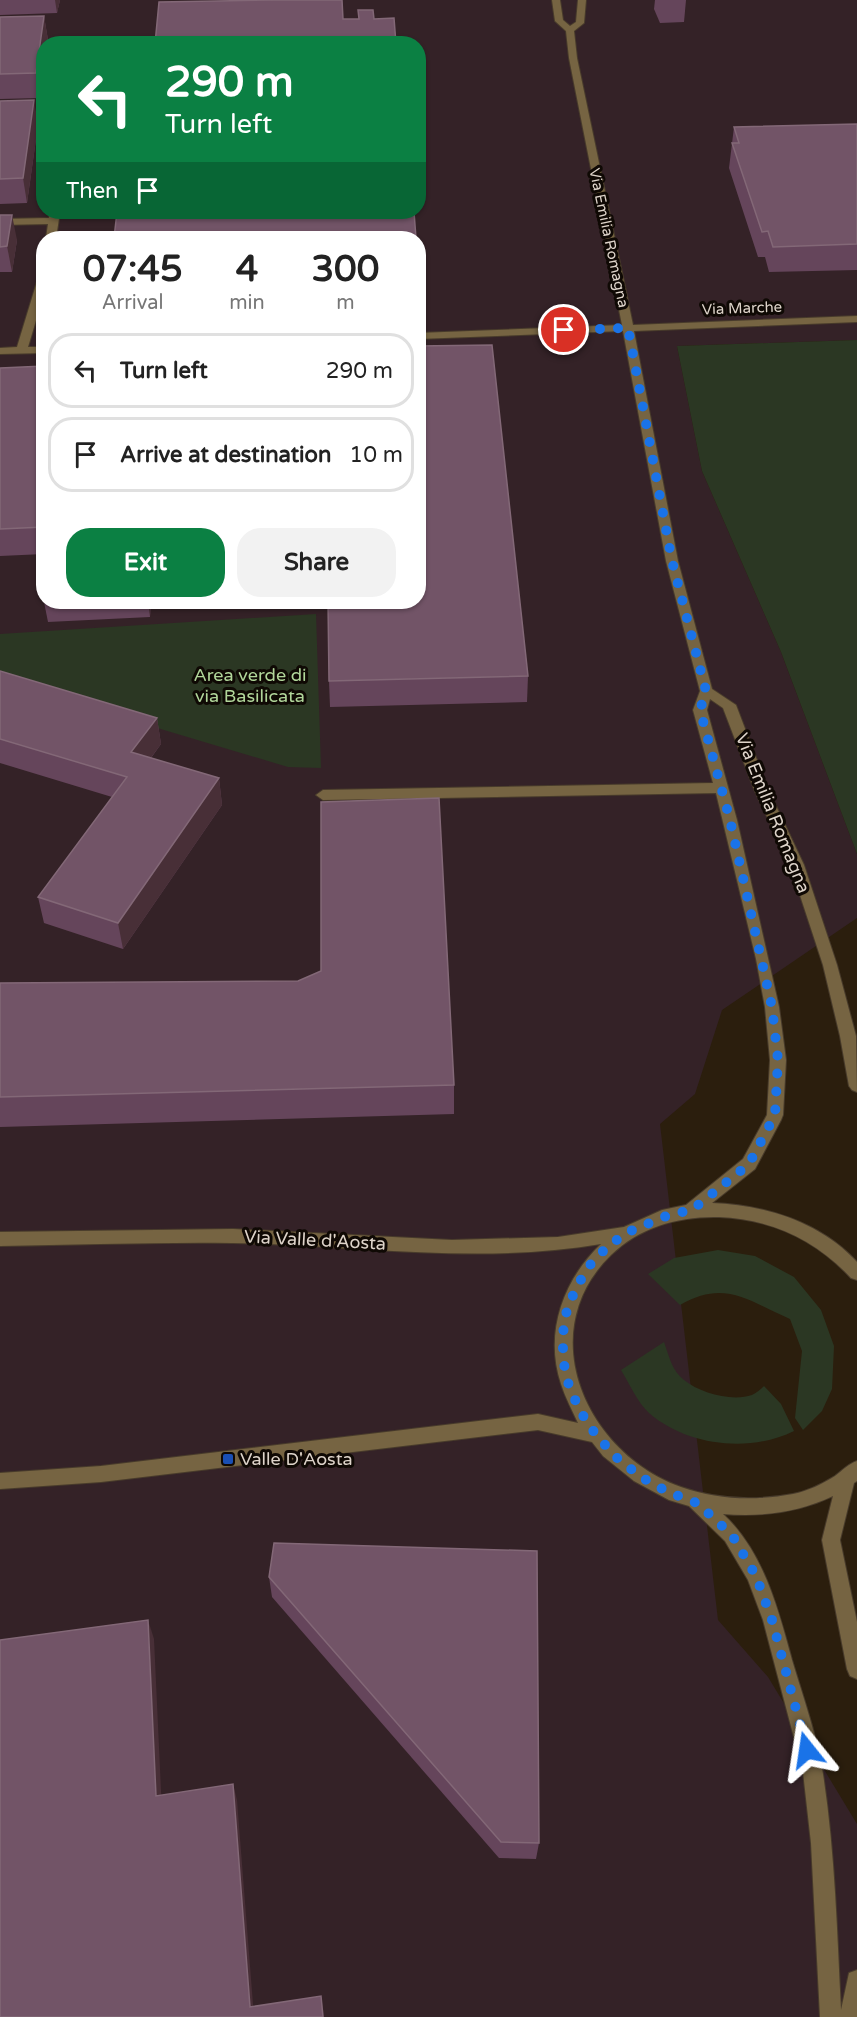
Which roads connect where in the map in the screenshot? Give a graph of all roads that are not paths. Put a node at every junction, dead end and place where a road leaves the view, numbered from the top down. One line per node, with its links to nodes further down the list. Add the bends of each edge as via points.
1 (556, 0): 3 (street, Via Emilia Romagna, via 559,21)
2 (582, 0): 3 (street, via 580,23)
3 (570, 30): 10 (street, Via Emilia Romagna)
4 (36, 115): 5 (street)
5 (0, 116)
6 (36, 218): 7 (street)
7 (0, 222)
8 (36, 302): 12 (street)
9 (857, 319): 10 (street, Via Marche)
10 (628, 328): 11 (street, Via Marche); 15 (street, Via Emilia Romagna, via 672,561)
11 (426, 336)
12 (22, 350): 13 (street); 14 (street)
13 (36, 350)
14 (0, 351)
15 (706, 691): 16 (street, Via Emilia Romagna, via 700,710); 18 (street, Via Emilia Romagna, via 729,705 761,789 797,865 830,965)
16 (721, 788): 17 (street); 19 (street, Via Emilia Romagna, via 772,1007 778,1060 775,1115 749,1164)
17 (323, 795)
18 (857, 1086)
19 (692, 1210): 20 (street, Via Emilia Romagna); 22 (street, Via Emilia Romagna, via 761,1215 794,1227 825,1244)
20 (628, 1232): 21 (street, Via Valle d'Aosta, via 558,1244 452,1247 233,1236); 23 (street, Via Emilia Romagna, via 607,1247 586,1272 567,1309 563,1333 563,1360 569,1386)
21 (0, 1239)
22 (857, 1272)
23 (596, 1435): 25 (street, via 538,1422 101,1474); 26 (street, Via Emilia Romagna, via 641,1477)
24 (852, 1474): 26 (street, Via Emilia Romagna, via 814,1497 777,1507 738,1509); 27 (street, Via Emilia Romagna, via 831,1539)
25 (0, 1481)
26 (697, 1503): 29 (street, Via Emilia Romagna, via 732,1535 756,1576 772,1620 813,1772)
27 (857, 1669)
28 (857, 1981): 30 (street)
29 (831, 2017)
30 (851, 2017)

